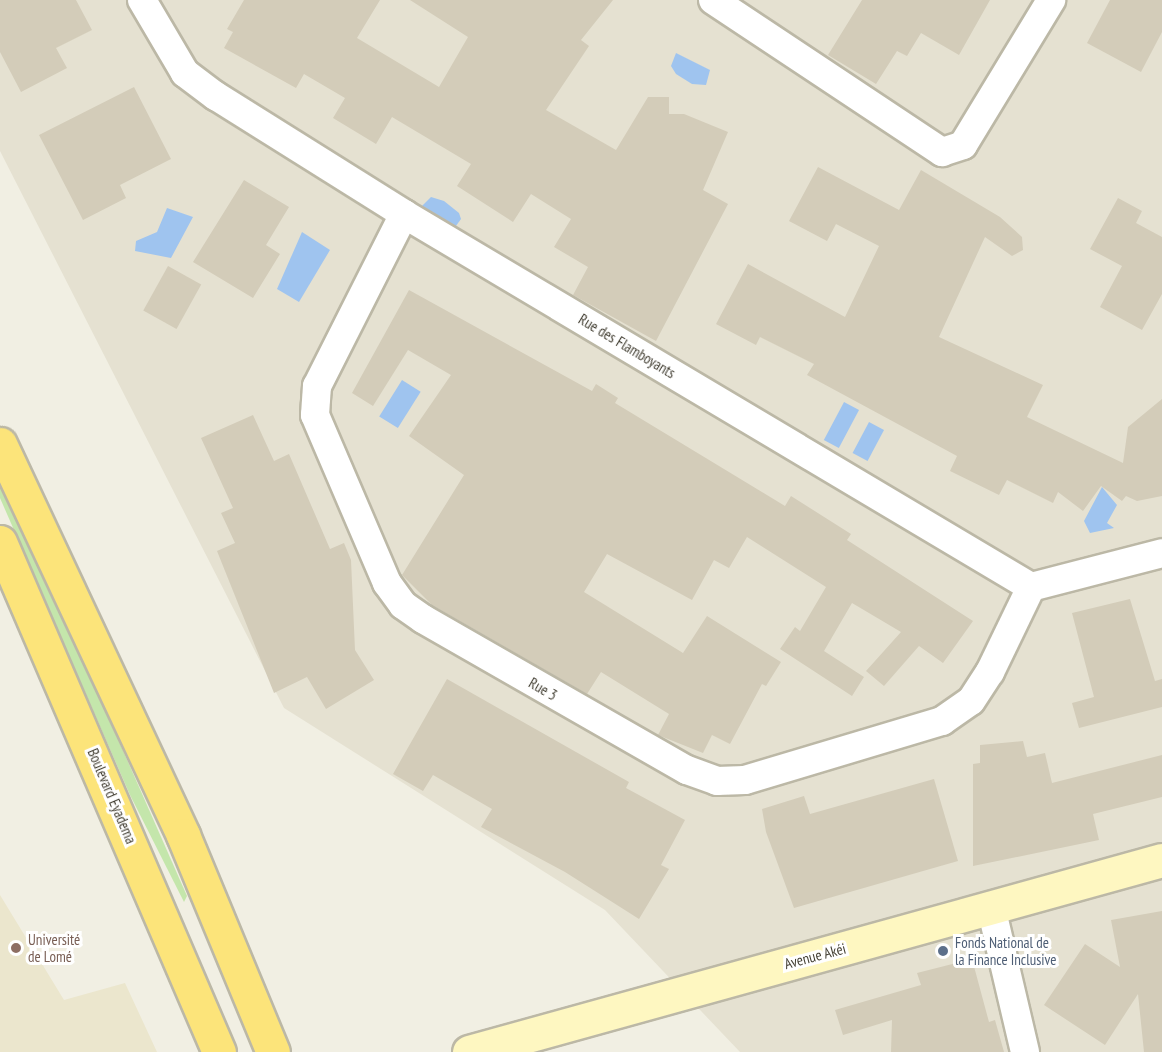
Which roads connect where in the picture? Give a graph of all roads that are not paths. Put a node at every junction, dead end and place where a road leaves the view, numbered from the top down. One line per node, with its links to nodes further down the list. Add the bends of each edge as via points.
1 (142, 0): 4 (street, Rue des Flamboyants, via 185,73)
2 (713, 0): 3 (street, via 942,152 963,145)
3 (1051, 0)
4 (404, 214): 8 (street, Rue des Flamboyants); 8 (street, Rue 3, via 317,386 315,415 387,583 403,605 433,625 687,770 717,781 745,780 942,721 971,701 990,672)
5 (0, 444): 12 (highway, via 183,835)
6 (0, 542): 11 (highway, Boulevard Eyadema)
7 (1162, 554): 8 (street)
8 (1031, 587)
9 (1162, 860): 10 (main road, Avenue Akéi)
10 (991, 907): 13 (main road, Avenue Akéi); 14 (street)
11 (219, 1052)
12 (273, 1052)
13 (469, 1052)
14 (1025, 1052)

